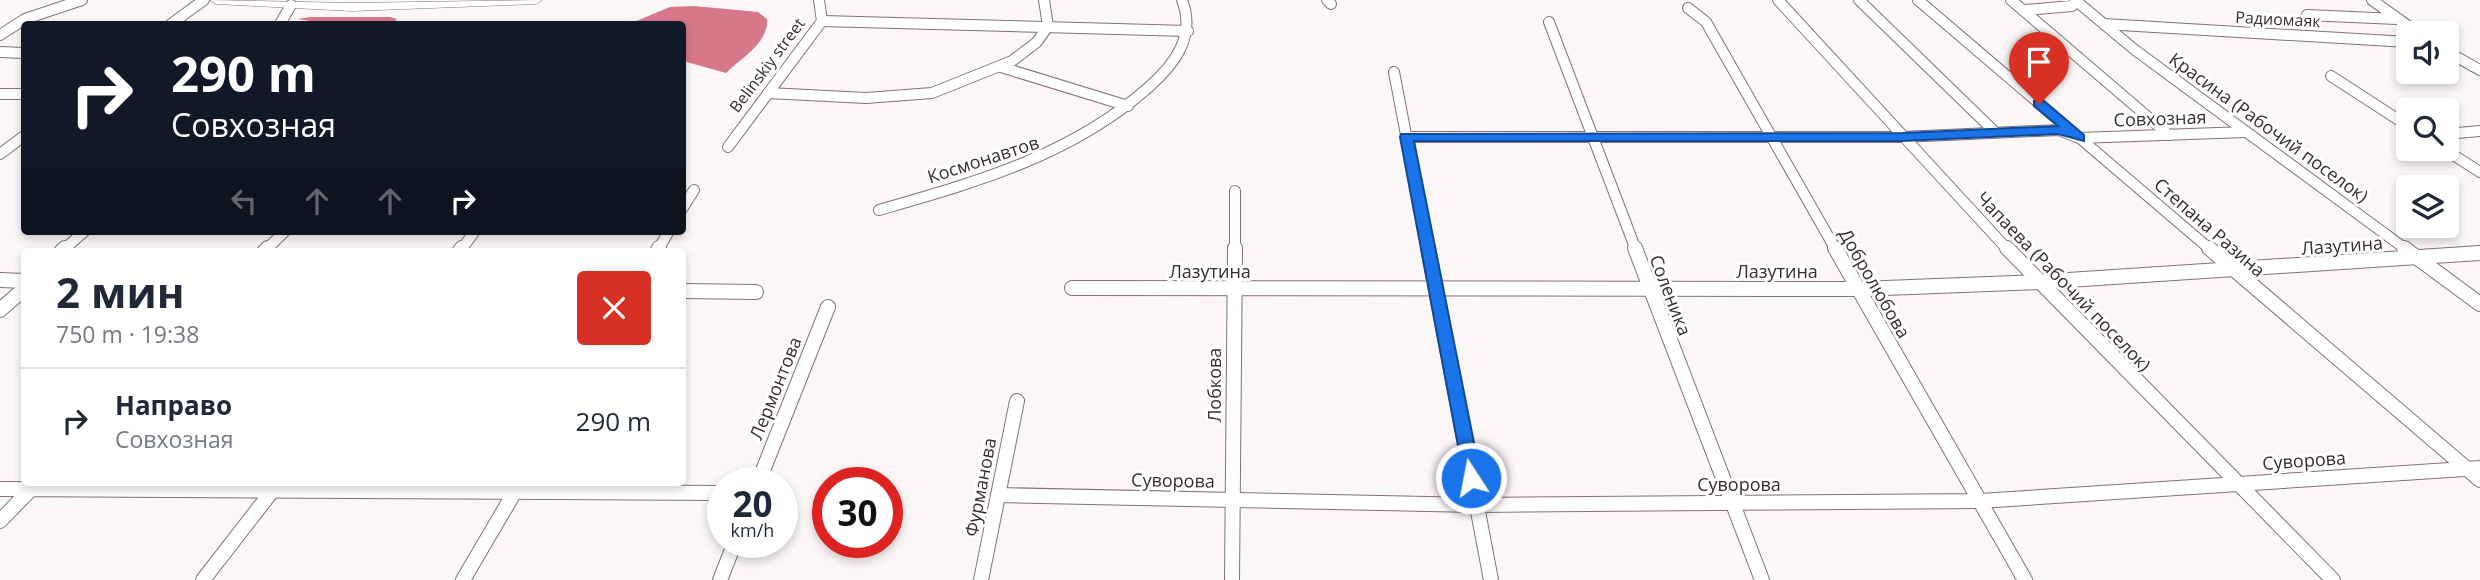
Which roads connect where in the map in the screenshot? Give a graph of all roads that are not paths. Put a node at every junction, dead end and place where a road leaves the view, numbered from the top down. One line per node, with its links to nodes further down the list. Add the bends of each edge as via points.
1 (82, 0): 19 (street)
2 (204, 0): 20 (street)
3 (216, 0): 14 (highway)
4 (536, 0): 14 (highway, via 414,7)
5 (819, 0): 22 (street, Belinskiy street)
6 (1044, 0): 27 (street)
7 (1182, 0): 28 (street)
8 (1777, 0): 51 (street, Чапаева (Рабочий поселок))
9 (1859, 0): 44 (street)
10 (1918, 0): 53 (street, Степана Разина)
11 (2011, 0): 16 (street)
12 (2076, 0): 16 (street, via 2072,6); 26 (street, Красина (Рабочий поселок))
13 (2372, 0): 18 (street)
14 (291, 5): 21 (street)
15 (1688, 8): 50 (street, Добролюбова, via 1706,22)
16 (2025, 10): 47 (street)
17 (2307, 15): 18 (street)
18 (2397, 19): 23 (street)
19 (22, 21)
20 (176, 21)
21 (282, 21)
22 (822, 21): 27 (street); 38 (street, Belinskiy street)
23 (2400, 21)
24 (21, 22): 29 (street)
25 (1549, 22): 49 (street, Соленика)
26 (2104, 24): 30 (street, Радиомаяк); 45 (street, Красина (Рабочий поселок))
27 (1048, 26): 28 (street); 34 (street, via 1039,40)
28 (1188, 31): 41 (street, Космонавтов, via 1172,65)
29 (0, 35)
30 (2396, 41)
31 (0, 52): 32 (street)
32 (21, 53)
33 (2459, 58): 35 (street)
34 (1001, 67): 38 (street, via 914,95); 41 (street)
35 (2480, 70)
36 (1394, 72): 48 (street)
37 (2330, 76): 42 (street)
38 (768, 93): 54 (street, Belinskiy street)
39 (0, 94): 40 (street)
40 (21, 94)
41 (1128, 106): 62 (street, Космонавтов, via 1100,128 1017,170)
42 (2396, 118)
43 (2480, 131): 46 (street)
44 (1995, 132): 51 (street, Совхозная); 53 (street, Совхозная, via 2059,130)
45 (2245, 132): 47 (street, Совхозная); 68 (street, Красина (Рабочий поселок))
46 (2459, 133)
47 (2169, 135): 53 (street, Совхозная)
48 (1406, 137): 49 (street, Совхозная); 75 (street)
49 (1592, 137): 50 (street, Совхозная); 76 (street, Соленика)
50 (1772, 137): 51 (street, Совхозная); 77 (street, Добролюбова)
51 (1902, 137): 72 (street, Чапаева (Рабочий поселок))
52 (21, 138): 56 (street)
53 (2079, 138): 69 (street, Степана Разина)
54 (728, 147)
55 (21, 151): 56 (street)
56 (2, 152)
57 (2459, 159): 58 (street)
58 (2480, 172)
59 (694, 190): 61 (street)
60 (1235, 191): 74 (street, Лобкова)
61 (686, 203)
62 (878, 210)
63 (80, 235): 65 (street)
64 (281, 235): 66 (street)
65 (66, 248)
66 (268, 248)
67 (2480, 253): 68 (street, Лазутина)
68 (2417, 257): 69 (street, Лазутина); 81 (street, Красина (Рабочий поселок))
69 (2233, 269): 72 (street, Лазутина); 86 (street, Степана Разина)
70 (0, 280): 71 (street)
71 (21, 281)
72 (2038, 282): 77 (street, Лазутина); 88 (street, Чапаева (Рабочий поселок))
73 (1072, 288): 74 (street, Лазутина)
74 (1234, 289): 75 (street, Лазутина); 95 (street, Лобкова)
75 (1435, 289): 76 (street, Лазутина); 98 (street)
76 (1650, 289): 77 (street, Лазутина); 97 (street, Соленика)
77 (1858, 289): 96 (street, Добролюбова)
78 (686, 291): 80 (street)
79 (21, 292): 83 (street)
80 (756, 292)
81 (2480, 304)
82 (828, 307): 85 (street, Лермонтова)
83 (0, 310)
84 (1017, 401): 94 (street, Фурманова)
85 (764, 467)
86 (2473, 468): 87 (street, Степана Разина); 88 (street, Суворова)
87 (2480, 480)
88 (2238, 484): 96 (street, Суворова); 109 (street, Чапаева (Рабочий поселок))
89 (34, 486): 90 (street); 92 (street); 99 (street)
90 (276, 487): 91 (street); 101 (street)
91 (517, 488): 93 (street); 102 (street)
92 (0, 489)
93 (707, 493)
94 (998, 495): 95 (street, Суворова); 104 (street, Фурманова)
95 (1232, 500): 98 (street, Суворова); 105 (street, Лобкова)
96 (1980, 501): 97 (street, Суворова); 108 (street, Добролюбова)
97 (1732, 503): 98 (street, Суворова); 107 (street, Соленика)
98 (1476, 505): 106 (street)
99 (0, 521)
100 (729, 558): 103 (street)
101 (203, 580)
102 (463, 580)
103 (720, 580)
104 (981, 580)
105 (1232, 580)
106 (1491, 580)
107 (1762, 580)
108 (2025, 580)
109 (2333, 580)

